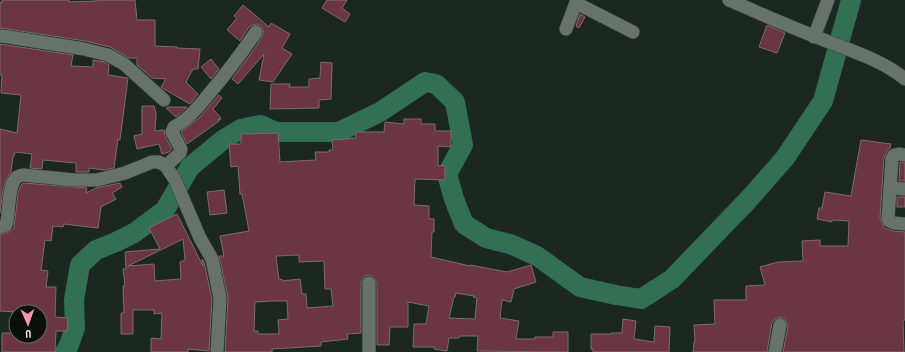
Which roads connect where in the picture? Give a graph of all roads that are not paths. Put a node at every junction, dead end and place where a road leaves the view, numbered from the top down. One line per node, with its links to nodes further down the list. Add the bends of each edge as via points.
1 (729, 0): 8 (street)
2 (828, 0): 8 (street)
3 (577, 2): 4 (street); 6 (street)
4 (566, 29)
5 (256, 32): 12 (street, via 233,66 200,105 182,123 174,127 172,132 181,149)
6 (633, 32)
7 (0, 36): 10 (street, via 108,55 124,64)
8 (820, 39): 9 (street, via 865,56)
9 (905, 79)
10 (164, 100)
11 (905, 155): 13 (street, via 894,155 892,159)
12 (166, 166): 16 (street, via 152,162 125,173 97,180 23,175 17,177 13,181 10,193 8,222); 19 (street, via 212,259 219,292)
13 (890, 188): 14 (street); 15 (street, via 889,221 894,224)
14 (905, 189)
15 (905, 224)
16 (0, 227)
17 (369, 283): 20 (street)
18 (780, 325): 21 (street)
19 (217, 352)
20 (369, 352)
21 (776, 352)

